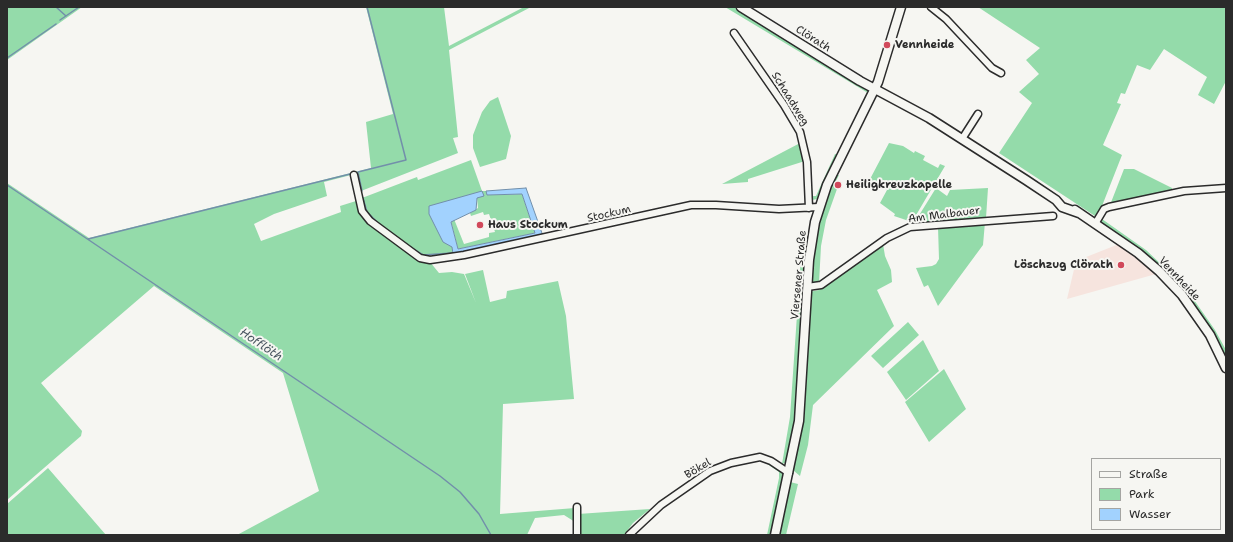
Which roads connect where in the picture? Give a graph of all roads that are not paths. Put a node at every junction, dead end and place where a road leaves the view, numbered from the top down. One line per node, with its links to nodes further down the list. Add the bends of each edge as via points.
1 (741, 7): 6 (main road, Clörath)
2 (902, 7): 6 (main road, Viersener Straße)
3 (931, 7): 5 (street, via 944,17 992,68)
4 (734, 33): 12 (street, Schaadweg, via 800,132 807,162)
5 (1001, 73)
6 (875, 89): 8 (main road, Vennheide, via 923,114); 11 (main road, Viersener Straße, via 834,170)
7 (978, 114): 8 (street)
8 (962, 139): 14 (main road, Vennheide, via 1056,200 1062,207)
9 (354, 175): 12 (street, Stockum, via 362,210 370,221 420,258 430,260 480,252 691,205)
10 (1226, 188): 14 (street, via 1184,191 1109,207 1104,209)
11 (819, 207): 12 (street, Stockum); 15 (main road, Viersener Straße)
12 (809, 208)
13 (1053, 216): 15 (street, Am Malbauer, via 910,227 887,238 821,285)
14 (1095, 224): 16 (main road, Vennheide, via 1138,253 1182,295 1210,335)
15 (807, 287): 17 (main road, Viersener Straße, via 800,406)
16 (1226, 368)
17 (789, 473): 20 (street, Bökel, via 760,457 731,463 710,471 661,505); 21 (main road, Viersener Straße)
18 (577, 507): 19 (street)
19 (577, 535)
20 (629, 535)
21 (775, 535)

